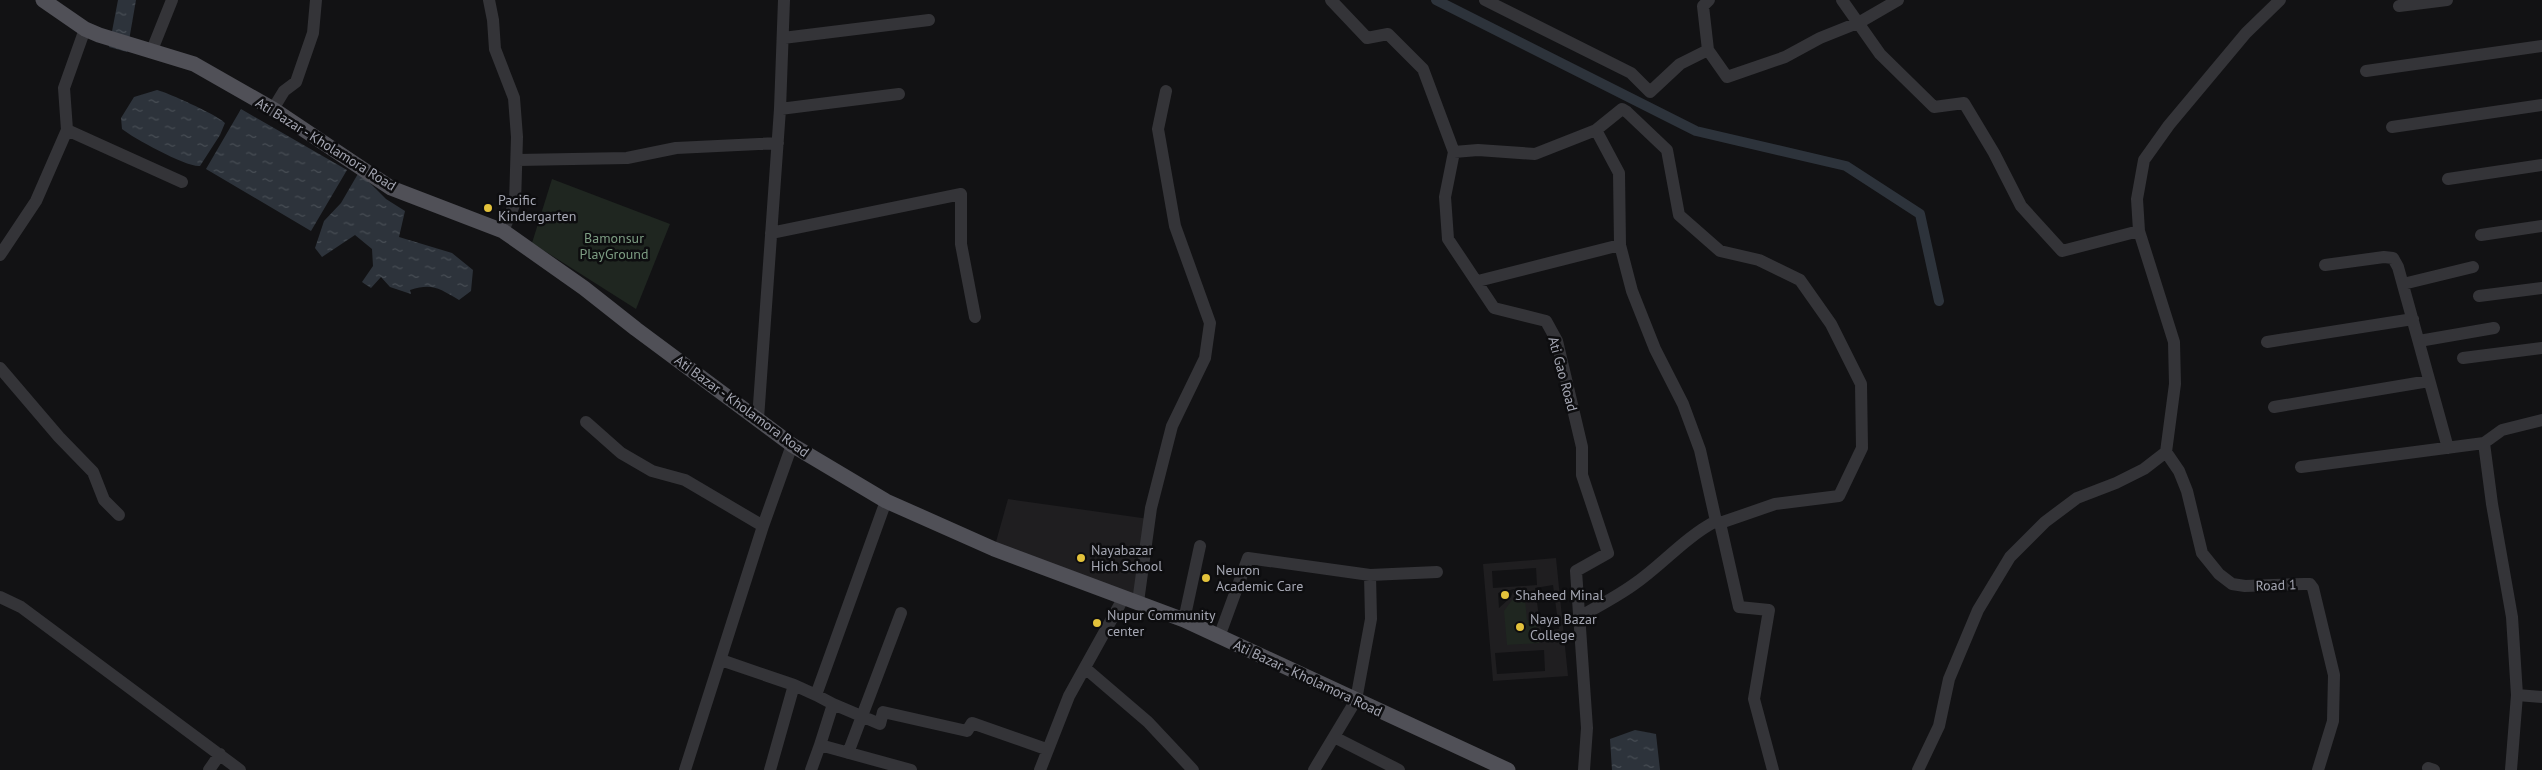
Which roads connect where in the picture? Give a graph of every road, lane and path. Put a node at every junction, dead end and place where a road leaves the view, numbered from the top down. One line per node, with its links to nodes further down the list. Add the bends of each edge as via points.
1 (43, 0): 16 (main road)
2 (172, 0): 19 (street)
3 (316, 0): 25 (street, via 313,33 296,82 284,90)
4 (489, 0): 32 (street, via 495,49 514,98)
5 (784, 0): 17 (street)
6 (1331, 0): 31 (street, via 1367,38 1388,34 1423,69)
7 (1485, 0): 20 (street, via 1631,73 1650,92 1680,64)
8 (1709, 0): 20 (street, via 1703,6)
9 (1842, 0): 15 (street)
10 (1898, 0): 15 (street)
11 (2280, 0): 38 (street, via 2246,33 2144,160 2137,199)
12 (2447, 0): 13 (street)
13 (2399, 6)
14 (928, 20): 17 (street)
15 (1860, 22): 20 (street, via 1785,57 1727,77); 38 (street, via 1880,54 1934,107 1964,103 2021,206 2062,251)
16 (92, 32): 19 (main road, Ati Bazar - Kholamora Road); 28 (street, via 64,88)
17 (783, 38): 26 (street)
18 (2542, 46): 21 (street)
19 (149, 49): 25 (main road, Ati Bazar - Kholamora Road, via 194,64)
20 (1708, 50)
21 (2366, 70)
22 (1166, 91): 75 (street, via 1158,130 1174,226 1210,323 1205,358 1172,426 1150,508)
23 (899, 94): 26 (street)
24 (2542, 105): 27 (street)
25 (273, 109): 37 (main road, Ati Bazar - Kholamora Road, via 391,188)
26 (780, 109): 30 (street)
27 (2392, 127)
28 (67, 130): 35 (street); 42 (street, via 36,201)
29 (1596, 130): 31 (street, via 1535,154 1478,150); 41 (street, via 1619,173); 69 (street, via 1622,109 1667,150 1680,215 1720,250 1758,260 1800,280 1831,324 1861,384 1862,448 1839,496 1775,504)
30 (778, 144): 32 (street, via 676,148 627,158); 39 (street)
31 (1454, 152): 45 (street, Ati Gao Road, via 1445,197 1448,239)
32 (518, 160): 37 (street, via 516,203)
33 (2542, 164): 34 (street)
34 (2448, 179)
35 (182, 182)
36 (2542, 226): 40 (street)
37 (502, 231): 59 (main road, Ati Bazar - Kholamora Road, via 584,288)
38 (2139, 231): 65 (street, via 2174,342 2175,384)
39 (771, 233): 49 (street, via 961,194 961,244); 59 (street)
40 (2480, 235)
41 (1620, 245): 45 (street); 69 (street, via 1632,291 1700,450)
42 (0, 255)
43 (2325, 265): 46 (street, via 2393,258)
44 (2473, 268): 46 (street)
45 (1478, 281): 77 (street, Ati Gao Road, via 1494,308 1546,321 1557,341 1582,447 1582,475 1608,554 1576,571)
46 (2403, 284): 50 (street)
47 (2542, 288): 48 (street)
48 (2479, 296)
49 (975, 317)
50 (2413, 319): 52 (street); 53 (street)
51 (2494, 328): 52 (street)
52 (2418, 341): 57 (street)
53 (2267, 342)
54 (2542, 348): 55 (street)
55 (2463, 358)
56 (0, 368): 68 (street, via 94,472 104,500)
57 (2429, 381): 58 (street); 64 (street)
58 (2274, 407)
59 (758, 419): 63 (main road, Ati Bazar - Kholamora Road)
60 (2542, 420): 62 (street, via 2502,430)
61 (586, 422): 70 (street, via 621,453 652,470 684,480)
62 (2484, 444): 64 (street); 84 (street, via 2512,617)
63 (792, 445): 67 (main road, Ati Bazar - Kholamora Road); 70 (street)
64 (2448, 448): 66 (street)
65 (2166, 452): 107 (street, via 2144,469 2076,498 2045,522 2010,558 1978,610 1949,679 1939,726); 108 (street, Road 1, via 2188,491 2202,553 2219,574 2232,584 2310,584 2314,588 2334,674 2333,721)
66 (2301, 467)
67 (886, 501): 75 (main road, Ati Bazar - Kholamora Road, via 994,549); 83 (street)
68 (119, 515)
69 (1718, 522): 77 (street, via 1700,530 1632,586); 106 (street, via 1739,607 1769,610 1754,699)
70 (763, 526): 80 (street)
71 (1200, 546): 78 (street)
72 (1437, 572): 73 (street)
73 (1370, 575): 79 (street, via 1248,558); 86 (street, via 1371,619)
74 (0, 597): 93 (street, via 21,607)
75 (1131, 600): 78 (main road, Ati Bazar - Kholamora Road); 81 (street)
76 (901, 613): 88 (street)
77 (1579, 617): 105 (street, via 1586,728)
78 (1184, 620): 79 (main road, Ati Bazar - Kholamora Road)
79 (1219, 637): 86 (main road, Ati Bazar - Kholamora Road)
80 (721, 660): 82 (street); 96 (street)
81 (1085, 668): 91 (street); 101 (street, via 1148,722)
82 (794, 685): 83 (street); 97 (street)
83 (816, 695): 87 (street)
84 (2517, 695): 85 (street); 109 (street)
85 (2542, 696)
86 (1356, 700): 89 (street); 104 (main road, Ati Bazar - Kholamora Road)
87 (833, 704): 88 (street); 90 (street)
88 (863, 718): 91 (street, via 880,724 883,712 968,732 972,723); 92 (street)
89 (1334, 737): 102 (street); 103 (street)
90 (820, 745): 92 (street); 98 (street)
91 (1046, 749): 100 (street)
92 (848, 753): 99 (street)
93 (220, 754): 94 (street); 95 (street)
94 (209, 770)
95 (240, 770)
96 (685, 770)
97 (770, 770)
98 (811, 770)
99 (911, 770)
100 (1040, 770)
101 (1193, 770)
102 (1314, 770)
103 (1399, 770)
104 (1508, 770)
105 (1584, 770)
106 (1772, 770)
107 (1918, 770)
108 (2318, 770)
109 (2511, 770)

